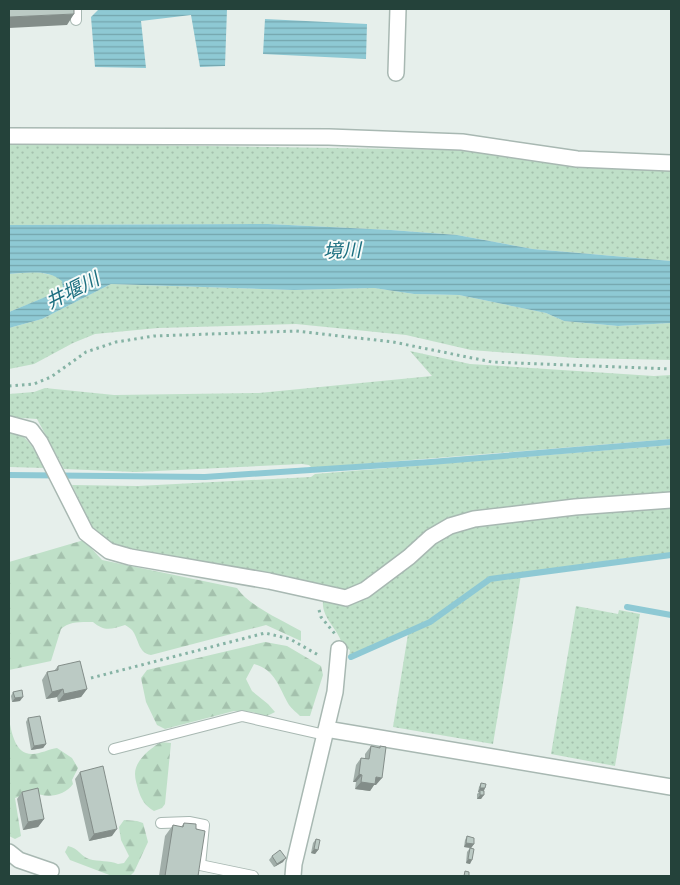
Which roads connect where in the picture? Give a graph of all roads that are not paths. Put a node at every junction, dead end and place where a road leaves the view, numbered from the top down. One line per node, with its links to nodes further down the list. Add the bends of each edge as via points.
1 (76, 9): 3 (lane)
2 (398, 9): 4 (street)
3 (76, 20)
4 (396, 73)
5 (9, 136): 6 (street, via 329,137 462,142 576,159)
6 (671, 163)
7 (9, 424): 8 (street, via 31,430 86,532 110,551 346,598 365,590 431,537 450,526 474,519 575,507)
8 (671, 500)
9 (339, 649): 10 (street, via 335,692)
10 (326, 732): 11 (lane, via 242,716); 12 (street); 17 (street)
11 (114, 749)
12 (671, 786)
13 (161, 823): 16 (lane, via 204,825 200,865)
14 (9, 852): 15 (street, via 19,860)
15 (55, 874)
16 (253, 876)
17 (293, 876)

